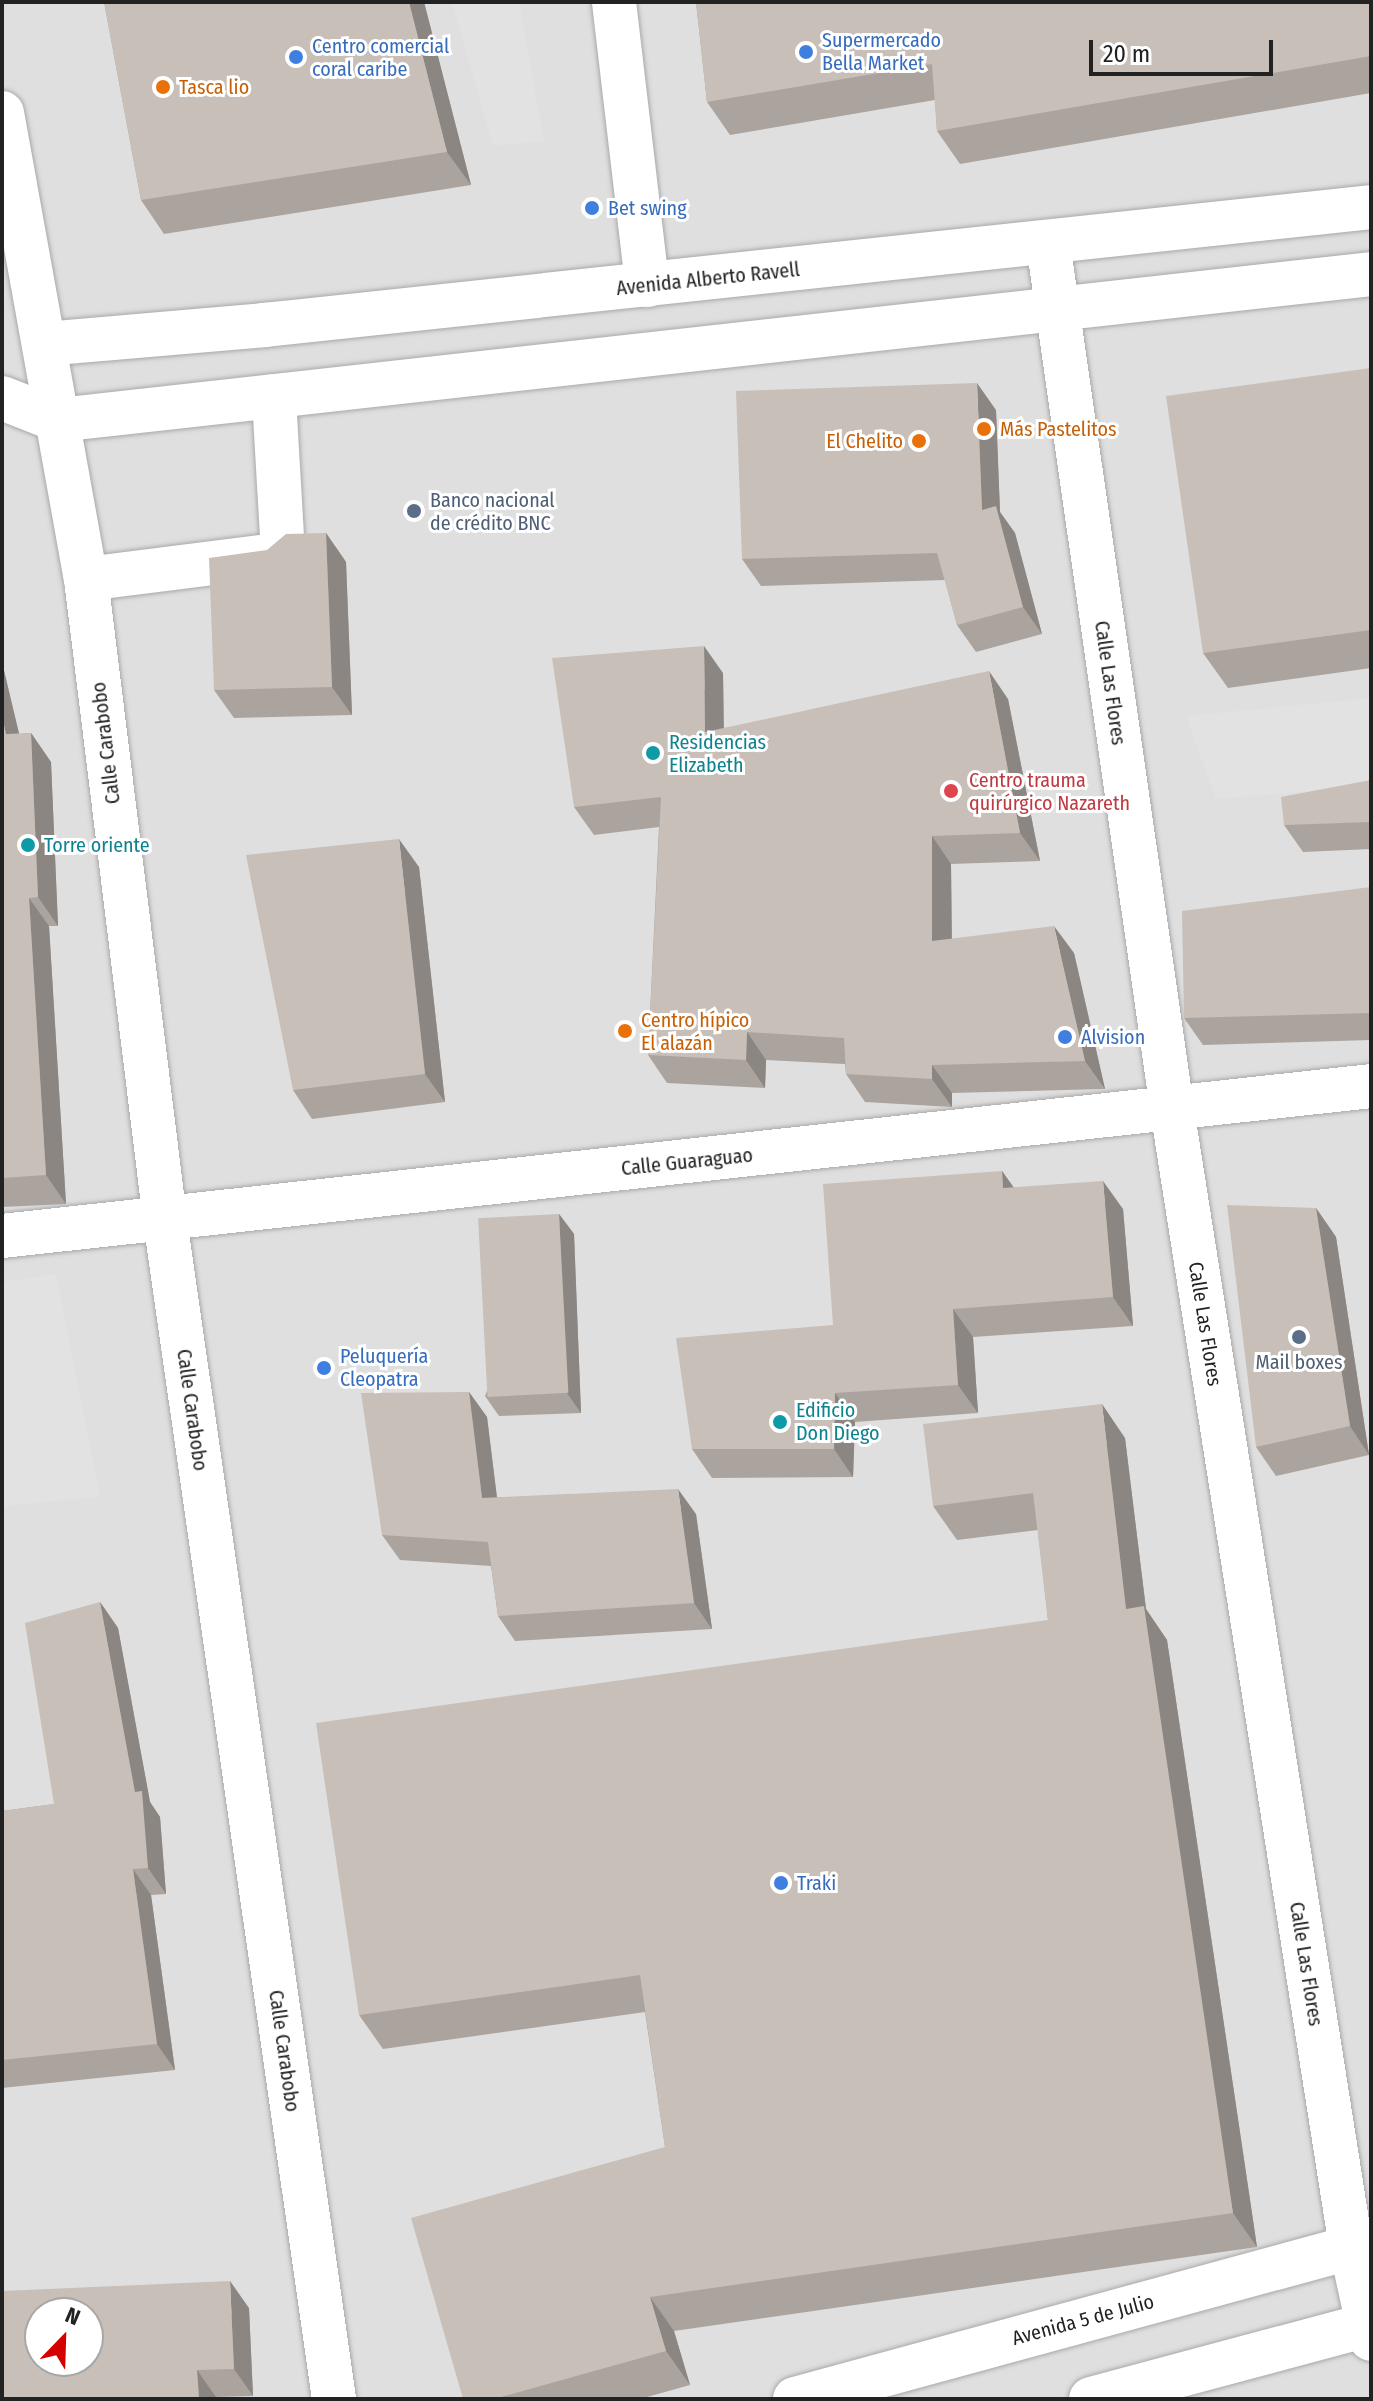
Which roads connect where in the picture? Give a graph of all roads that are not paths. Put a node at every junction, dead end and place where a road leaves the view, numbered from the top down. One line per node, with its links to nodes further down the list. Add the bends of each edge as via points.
1 (614, 2): 6 (street)
2 (2, 113): 8 (street, Calle Carabobo)
3 (1371, 207): 4 (street, Avenida Alberto Ravell)
4 (1048, 243): 6 (street, Avenida Alberto Ravell); 7 (street, Calle Las Flores)
5 (1371, 274): 7 (street)
6 (647, 285): 8 (street, Avenida Alberto Ravell)
7 (1057, 307): 10 (street); 15 (street, Calle Las Flores)
8 (44, 344): 9 (street); 12 (street, Calle Carabobo)
9 (2, 375)
10 (274, 396): 12 (street); 13 (street, via 283,554)
11 (2, 398): 12 (street)
12 (58, 420): 13 (street, Calle Carabobo)
13 (86, 579): 16 (street, Calle Carabobo)
14 (1371, 1086): 15 (street, Calle Guaraguao)
15 (1172, 1109): 16 (street, Calle Guaraguao); 18 (street, Calle Las Flores)
16 (165, 1220): 17 (street, Calle Guaraguao); 20 (street, Calle Carabobo)
17 (2, 1236)
18 (1361, 2244): 19 (street, Calle Las Flores); 21 (street, Avenida 5 de Julio)
19 (1370, 2329): 22 (street)
20 (334, 2399)
21 (795, 2399)
22 (1091, 2399)

